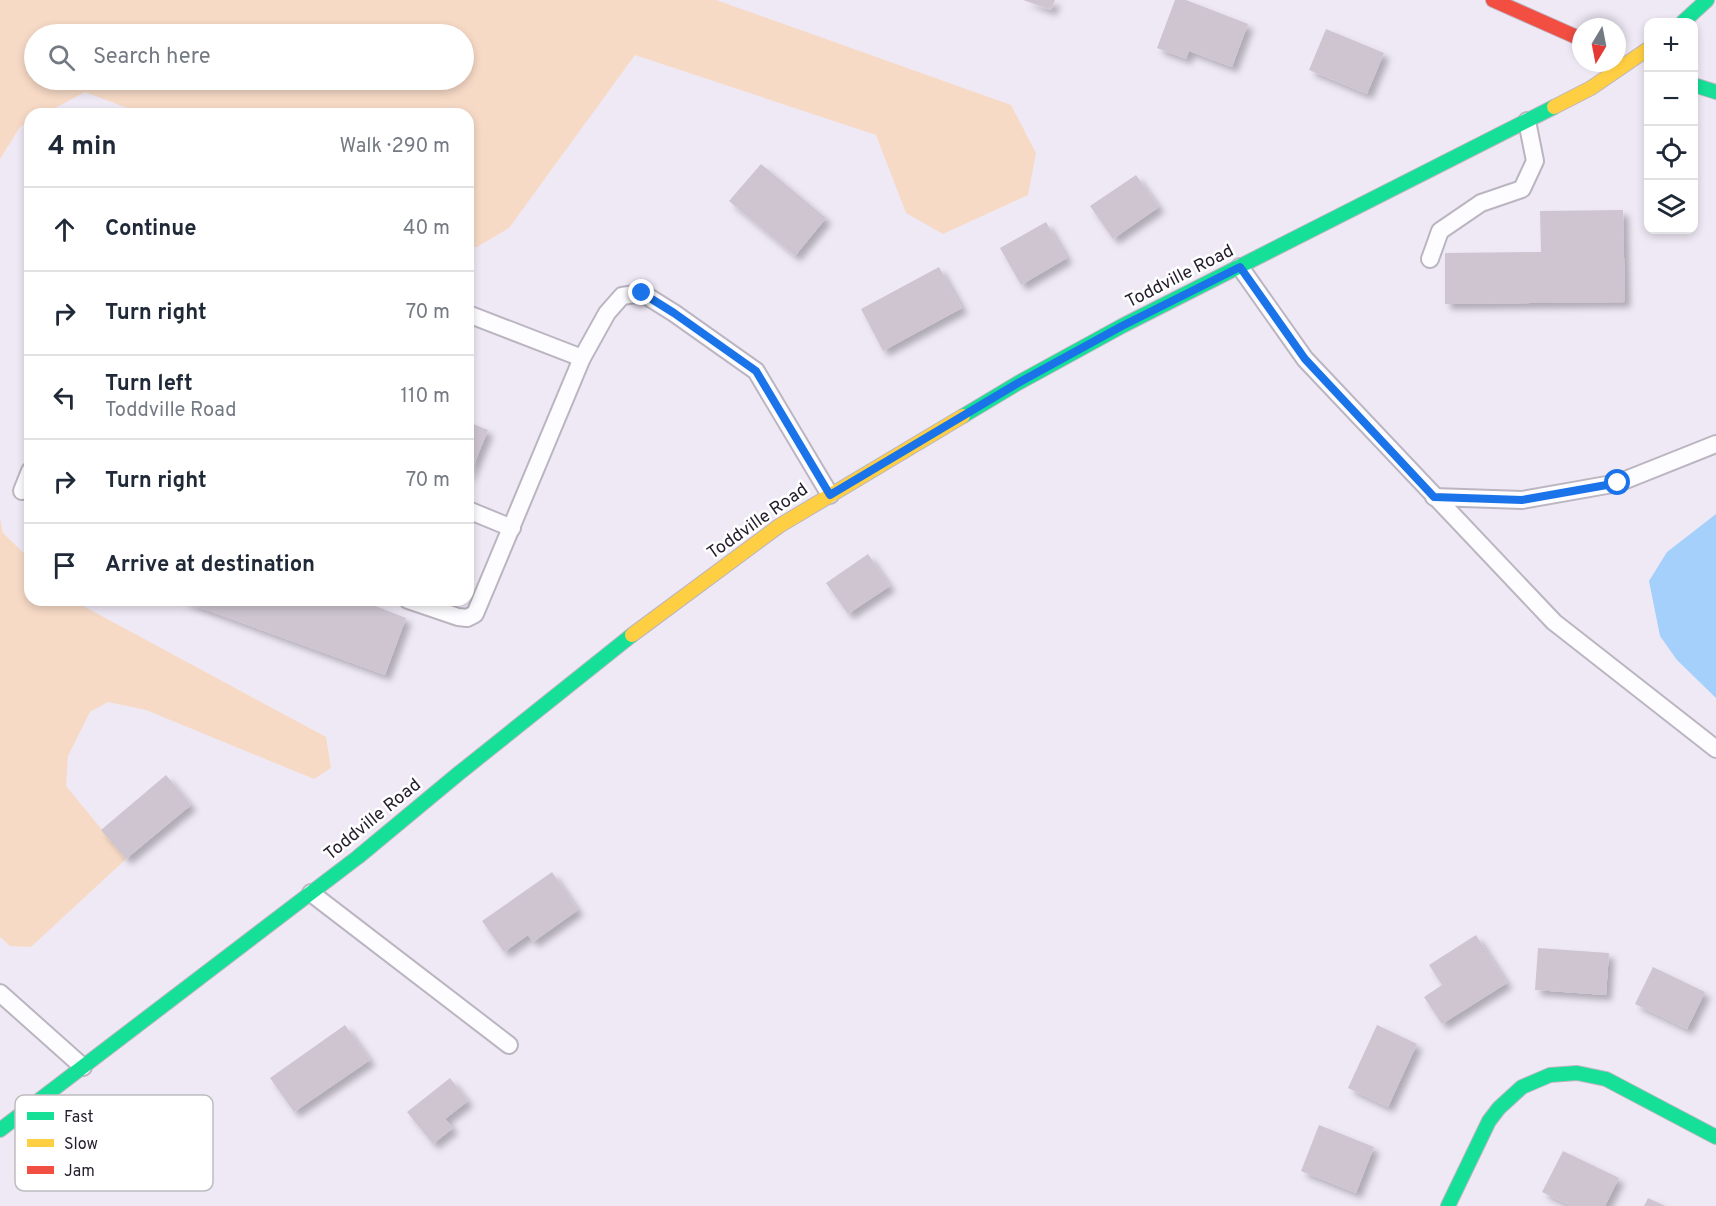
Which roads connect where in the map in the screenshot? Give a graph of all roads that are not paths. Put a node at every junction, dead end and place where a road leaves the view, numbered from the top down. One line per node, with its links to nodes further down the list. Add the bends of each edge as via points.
1 (1493, 0): 4 (street)
2 (1707, 0): 3 (street)
3 (1687, 18)
4 (1572, 35)
5 (1644, 53): 6 (street, Toddville Road)
6 (1632, 62): 7 (street); 10 (street, Toddville Road, via 1592,88)
7 (1644, 66)
8 (1698, 86): 9 (street)
9 (1716, 92)
10 (1527, 121): 11 (lane, via 1534,161 1522,189 1480,203 1440,231); 12 (street, Toddville Road)
11 (1430, 259)
12 (1240, 267): 18 (street, Toddville Road, via 1018,383); 19 (lane, via 1305,359)
13 (474, 316): 14 (lane)
14 (582, 358): 18 (lane, via 607,313 622,296 642,293 756,371); 21 (lane)
15 (1716, 444): 19 (lane, via 1618,483 1522,500)
16 (24, 486): 17 (lane)
17 (22, 491)
18 (830, 495): 24 (street, Toddville Road, via 779,526 640,628)
19 (1434, 497): 23 (lane, via 1554,622)
20 (474, 512): 21 (lane)
21 (512, 528): 22 (lane, via 475,614 458,617)
22 (426, 606)
23 (1716, 749)
24 (311, 893): 26 (lane); 27 (street, Toddville Road)
25 (0, 993): 27 (lane)
26 (509, 1045)
27 (83, 1067): 28 (street, Toddville Road)
28 (46, 1095)
29 (15, 1119): 30 (street, Toddville Road)
30 (0, 1130)
31 (1716, 1137): 32 (street, via 1606,1078 1577,1073 1550,1076 1522,1087 1499,1108)
32 (1448, 1206)

